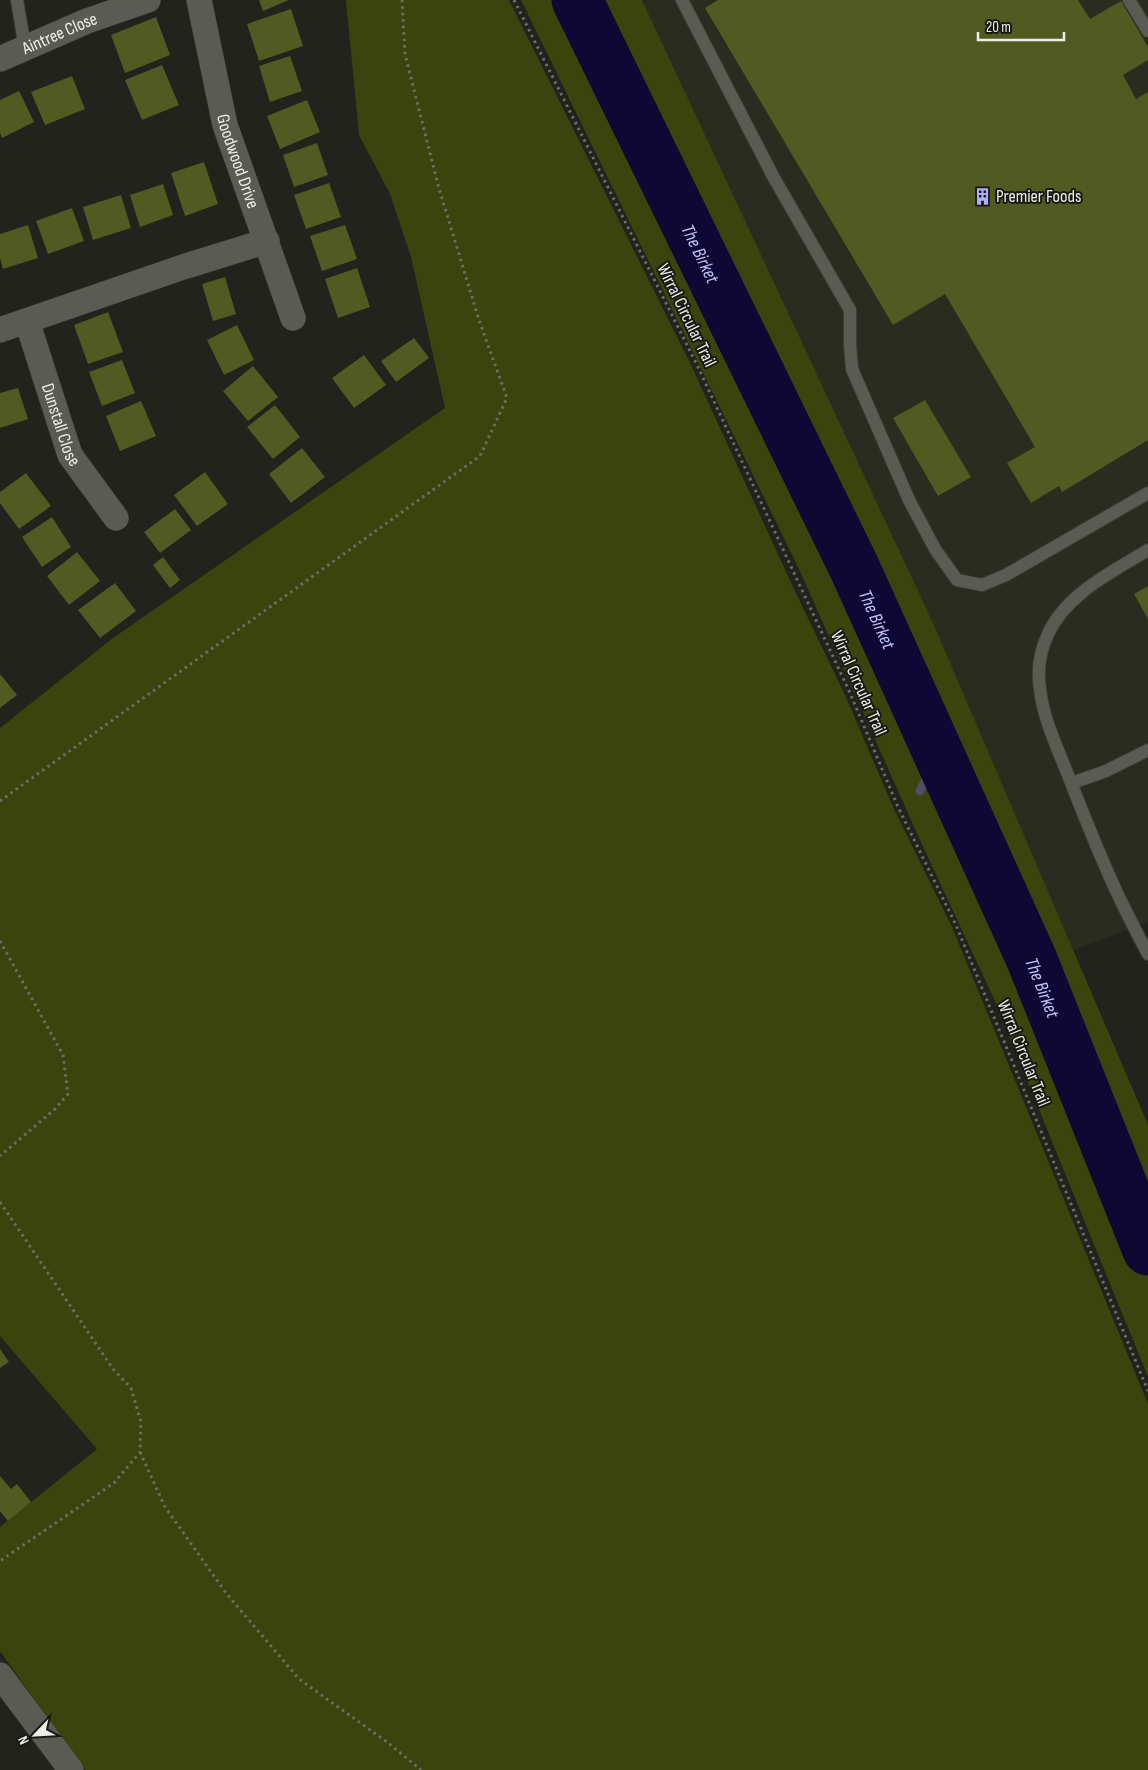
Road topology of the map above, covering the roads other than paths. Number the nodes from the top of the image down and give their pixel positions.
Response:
1 (17, 0) edge
2 (148, 0) edge
3 (199, 0) edge
4 (682, 0) edge
5 (1129, 0) edge
6 (1148, 31) edge
7 (25, 48) junction
8 (0, 59) edge
9 (267, 241) junction
10 (293, 318) dead end
11 (27, 320) junction
12 (0, 330) edge
13 (1148, 493) edge
14 (116, 518) dead end
15 (1148, 550) edge
16 (1148, 750) edge
17 (1072, 784) junction
18 (1148, 954) edge
19 (0, 1675) edge
20 (71, 1770) edge

1 - 7 lane
2 - 7 street, Aintree Close
3 - 9 street, Goodwood Drive
4 - 13 lane
5 - 6 lane
7 - 8 street, Aintree Close
9 - 10 street, Goodwood Drive
9 - 11 street
11 - 12 street
11 - 14 street, Dunstall Close
15 - 17 lane
16 - 17 lane
17 - 18 lane
19 - 20 street

